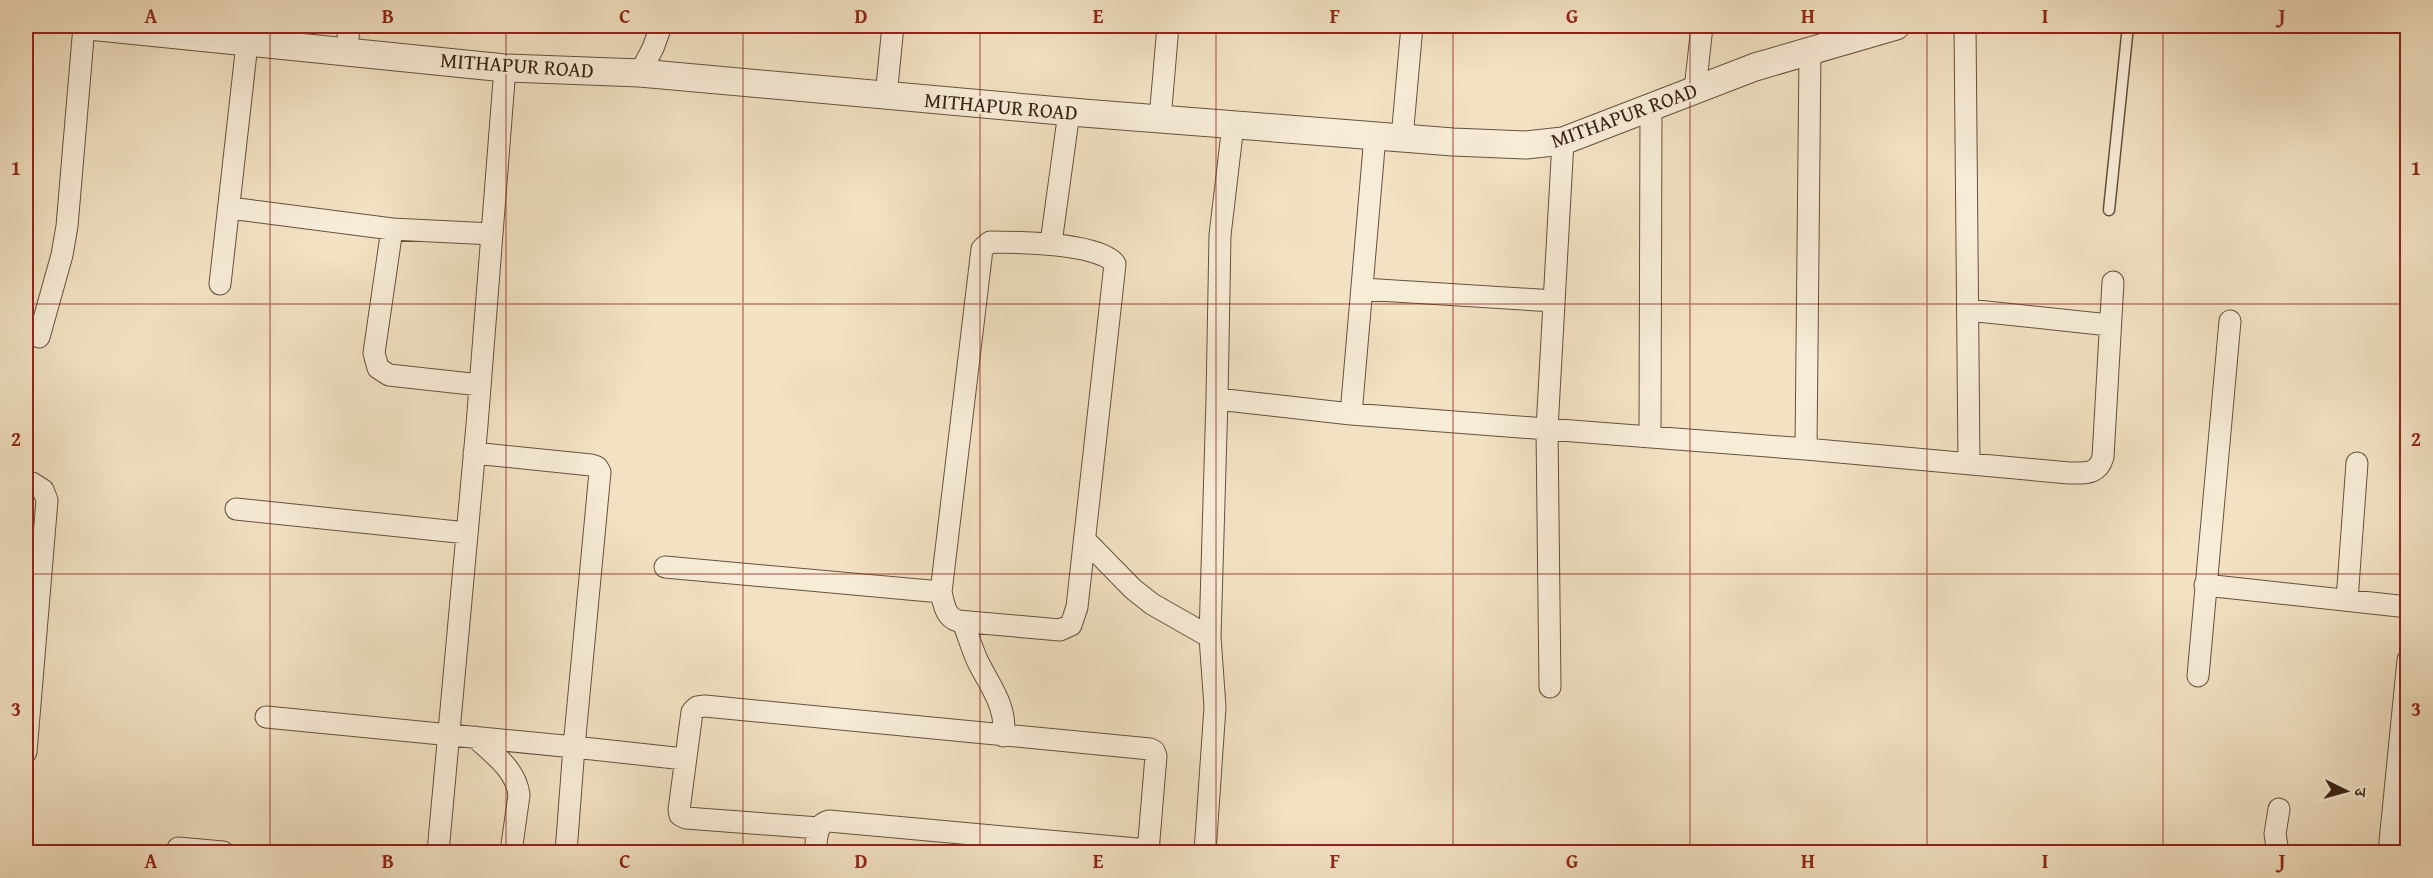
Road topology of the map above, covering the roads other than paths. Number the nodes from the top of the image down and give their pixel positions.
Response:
1 (84, 26) edge
2 (89, 26) edge
3 (661, 26) edge
4 (893, 26) edge
5 (1168, 26) edge
6 (1412, 26) edge
7 (1702, 26) edge
8 (1896, 26) edge
9 (1965, 26) edge
10 (2128, 26) edge
11 (120, 27) edge
12 (248, 33) edge
13 (1845, 33) edge
14 (348, 38) edge
15 (1810, 51) junction
16 (505, 68) junction
17 (640, 73) junction
18 (1695, 90) junction
19 (886, 96) junction
20 (1651, 107) junction
21 (1070, 112) junction
22 (1160, 119) junction
23 (1233, 125) junction
24 (1389, 137) junction
25 (1563, 141) junction
26 (230, 208) junction
27 (2109, 210) dead end
28 (392, 229) junction
29 (492, 234) junction
30 (1051, 243) junction
31 (2113, 282) dead end
32 (220, 284) dead end
33 (1363, 289) junction
34 (1554, 301) junction
35 (1968, 310) junction
36 (2230, 321) dead end
37 (2109, 325) junction
38 (39, 337) dead end
39 (480, 385) junction
40 (1217, 399) junction
41 (1351, 414) junction
42 (1547, 429) junction
43 (1650, 437) junction
44 (1806, 449) junction
45 (474, 453) junction
46 (2357, 463) dead end
47 (1969, 464) junction
48 (26, 482) edge
49 (236, 509) dead end
50 (467, 533) junction
51 (1085, 540) junction
52 (665, 567) dead end
53 (2205, 585) junction
54 (941, 592) junction
55 (2347, 600) junction
56 (2408, 607) edge
57 (963, 622) junction
58 (1210, 637) junction
59 (2408, 660) edge
60 (2198, 676) dead end
61 (1550, 687) dead end
62 (266, 717) dead end
63 (2405, 722) edge
64 (448, 733) junction
65 (1004, 736) junction
66 (475, 737) junction
67 (574, 747) junction
68 (26, 752) edge
69 (684, 759) junction
70 (2279, 809) dead end
71 (819, 828) junction
72 (178, 848) dead end
73 (1148, 851) edge
74 (223, 852) edge
75 (438, 852) edge
76 (511, 852) edge
77 (566, 852) edge
78 (815, 852) edge
79 (1206, 852) edge
80 (2278, 852) edge
81 (2389, 852) edge

1 - 38 street
2 - 11 street, MITHAPUR ROAD
3 - 17 street
4 - 19 street
5 - 22 street
6 - 24 street
7 - 18 street
8 - 13 street, MITHAPUR ROAD
9 - 35 street
10 - 27 lane
11 - 12 street, MITHAPUR ROAD
12 - 14 street, MITHAPUR ROAD
12 - 26 street
13 - 15 street, MITHAPUR ROAD
14 - 16 street, MITHAPUR ROAD
15 - 18 street, MITHAPUR ROAD
15 - 44 street
16 - 17 street, MITHAPUR ROAD
16 - 29 street
17 - 19 street, MITHAPUR ROAD
18 - 20 street, MITHAPUR ROAD
19 - 21 street, MITHAPUR ROAD
20 - 25 street, MITHAPUR ROAD
20 - 43 street
21 - 22 street, MITHAPUR ROAD
21 - 30 street
22 - 23 street, MITHAPUR ROAD
23 - 24 street, MITHAPUR ROAD
23 - 40 street
24 - 25 street, MITHAPUR ROAD
24 - 33 street
25 - 34 street
26 - 28 street
26 - 32 street
28 - 29 street
28 - 39 street
29 - 39 street
30 - 51 street
30 - 54 street
31 - 37 street
33 - 34 street
33 - 41 street
34 - 42 street
35 - 37 street
35 - 47 street
36 - 53 street
37 - 47 street
39 - 45 street
40 - 41 street
40 - 58 street
41 - 42 street
42 - 43 street
42 - 61 street
43 - 44 street
44 - 47 street
45 - 50 street
45 - 67 street
46 - 55 street
48 - 68 street
49 - 50 street
50 - 64 street
51 - 57 street
51 - 58 street
52 - 54 street
53 - 55 street
53 - 60 street
54 - 57 street
55 - 56 street
57 - 65 street
58 - 79 street
59 - 63 street
62 - 64 street
63 - 81 street
64 - 66 street
64 - 75 street
65 - 69 street
65 - 73 street
66 - 67 street
66 - 76 street
67 - 69 street
67 - 77 street
69 - 71 street
70 - 80 street
71 - 73 street
71 - 78 street
72 - 74 street

